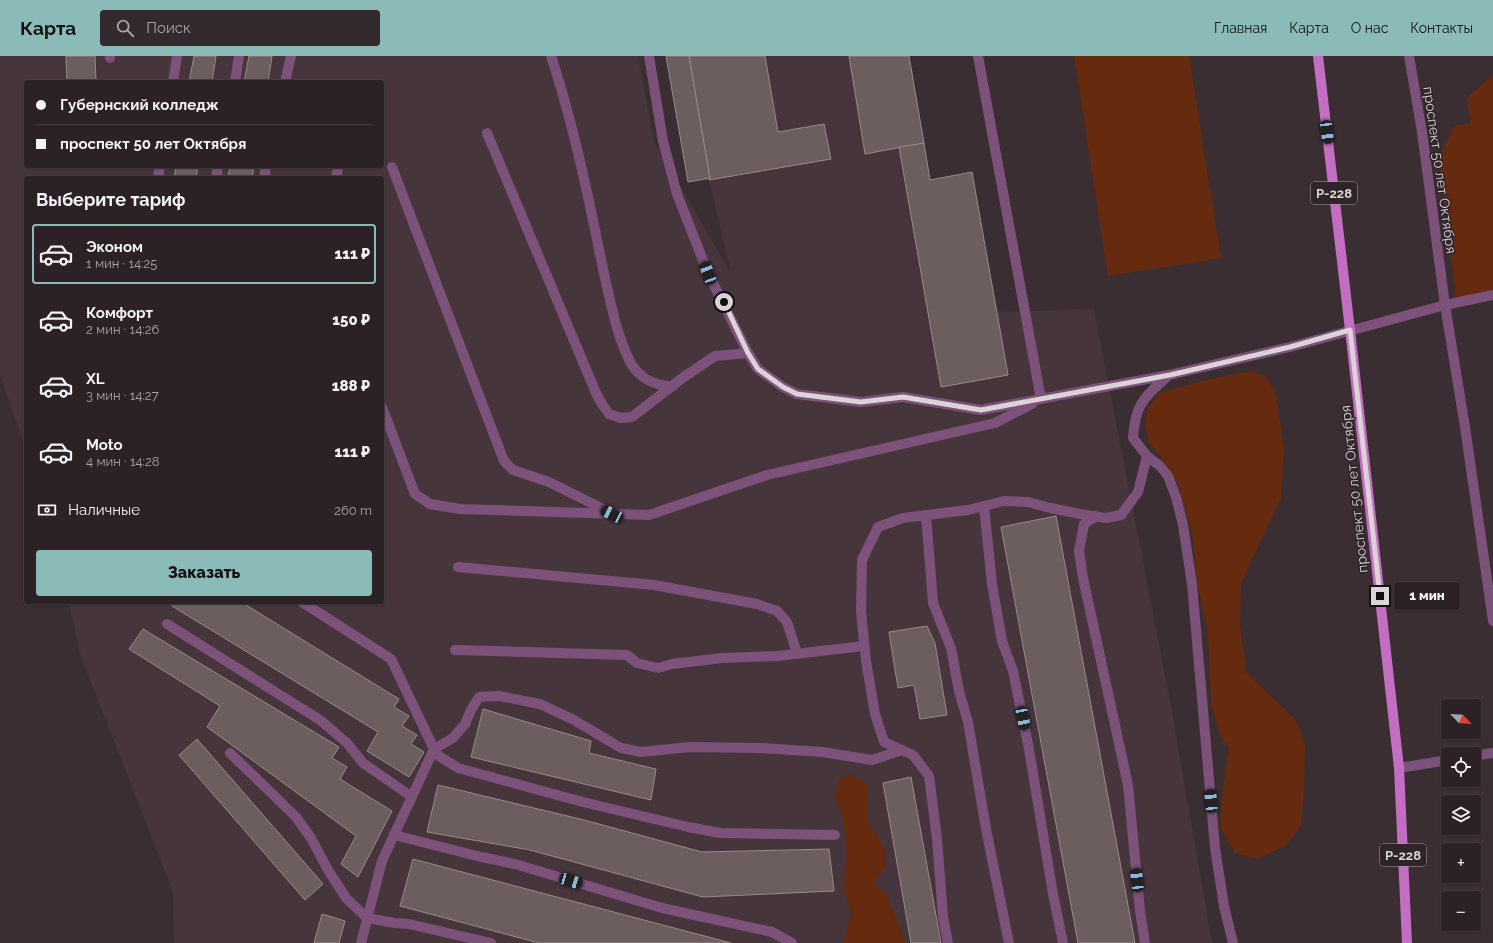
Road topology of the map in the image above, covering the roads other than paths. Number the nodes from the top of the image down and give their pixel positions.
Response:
1 (177, 56) edge
2 (239, 56) edge
3 (291, 56) edge
4 (551, 56) edge
5 (649, 56) edge
6 (978, 56) edge
7 (1318, 56) edge
8 (1409, 56) edge
9 (173, 80) edge
10 (235, 80) edge
11 (285, 80) edge
12 (487, 133) dead end
13 (392, 167) dead end
14 (338, 168) dead end
15 (336, 176) edge
16 (1493, 296) edge
17 (1445, 305) junction
18 (1350, 330) junction
19 (748, 353) junction
20 (1170, 375) junction
21 (673, 386) junction
22 (1041, 399) junction
23 (384, 412) edge
24 (1147, 456) junction
25 (984, 506) junction
26 (612, 514) junction
27 (926, 515) junction
28 (1096, 516) junction
29 (458, 566) dead end
30 (305, 604) edge
31 (1493, 621) edge
32 (167, 624) dead end
33 (864, 646) junction
34 (455, 650) dead end
35 (797, 653) junction
36 (434, 749) junction
37 (902, 750) junction
38 (230, 752) dead end
39 (1493, 753) edge
40 (1481, 755) edge
41 (1441, 761) edge
42 (1399, 768) junction
43 (412, 797) junction
44 (394, 835) junction
45 (835, 835) dead end
46 (367, 918) junction
47 (361, 943) edge
48 (491, 943) edge
49 (792, 943) edge
50 (948, 943) edge
51 (1009, 943) edge
52 (1063, 943) edge
53 (1145, 943) edge
54 (1233, 943) edge
55 (1407, 943) edge

1 - 9 street
2 - 10 street
3 - 11 street
4 - 21 street
5 - 19 street
6 - 22 street
7 - 18 main road, проспект 50 лет Октября / Р-228
8 - 17 street, проспект 50 лет Октября
12 - 21 street
13 - 26 street
14 - 15 street
16 - 17 street
17 - 18 street
17 - 31 street, проспект 50 лет Октября
18 - 20 street
18 - 42 main road, проспект 50 лет Октября / Р-228
19 - 21 street
19 - 22 street
20 - 22 street
20 - 24 street
22 - 26 street
23 - 26 street
24 - 28 street
24 - 54 street
25 - 27 street
25 - 28 street
25 - 52 street
27 - 33 street
27 - 51 street
28 - 53 street
29 - 35 street
30 - 36 street
32 - 43 street
33 - 35 street
33 - 37 street
34 - 35 street
36 - 37 street
36 - 43 street
36 - 45 street
37 - 50 street
38 - 46 street
39 - 40 street
41 - 42 street
42 - 55 main road, проспект 50 лет Октября / Р-228
43 - 44 street
44 - 46 street
44 - 49 street
46 - 47 street
46 - 48 street

